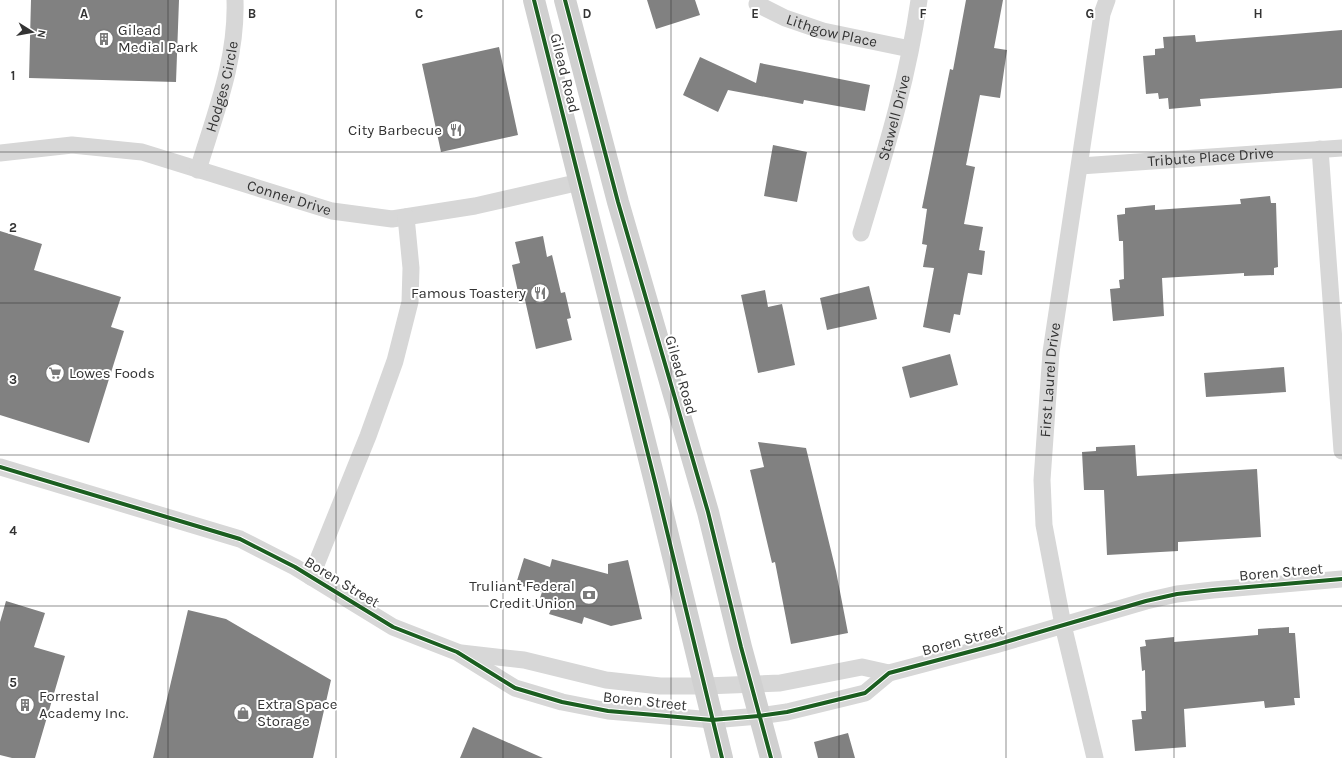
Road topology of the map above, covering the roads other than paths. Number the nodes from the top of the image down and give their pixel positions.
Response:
1 (235, 0) edge
2 (534, 0) edge
3 (565, 0) edge
4 (919, 0) edge
5 (1107, 0) edge
6 (757, 4) dead end
7 (910, 50) junction
8 (1342, 148) edge
9 (1320, 149) junction
10 (0, 153) edge
11 (1080, 166) junction
12 (198, 170) junction
13 (580, 182) junction
14 (406, 217) junction
15 (861, 233) dead end
16 (1342, 451) edge
17 (0, 466) edge
18 (311, 577) junction
19 (1342, 579) edge
20 (1063, 625) junction
21 (457, 652) junction
22 (889, 673) junction
23 (751, 684) junction
24 (705, 686) junction
25 (759, 716) junction
26 (712, 720) junction
27 (722, 758) edge
28 (771, 758) edge
29 (1095, 758) edge

1 - 12 street, Hodges Circle
2 - 13 main road, Gilead Road
3 - 23 main road, Gilead Road
4 - 7 street, Stawell Drive
5 - 11 street, First Laurel Drive
6 - 7 street, Lithgow Place
7 - 15 street, Stawell Drive
8 - 9 street, Tribute Place Drive
9 - 11 street, Tribute Place Drive
9 - 16 street
10 - 12 street, Conner Drive
11 - 20 street, First Laurel Drive
12 - 14 street, Conner Drive
13 - 14 street, Conner Drive
13 - 24 main road, Gilead Road
14 - 18 street
17 - 18 street, Boren Street
18 - 21 street, Boren Street
19 - 20 street, Boren Street
20 - 22 street, Boren Street
20 - 29 street, First Laurel Drive
21 - 24 street, Boren Street
21 - 26 street, Boren Street
22 - 23 street, Boren Street
22 - 25 street, Boren Street
23 - 24 street, Boren Street
23 - 25 main road, Gilead Road
24 - 26 main road, Gilead Road
25 - 26 street, Boren Street
25 - 28 main road, Gilead Road
26 - 27 main road, Gilead Road

